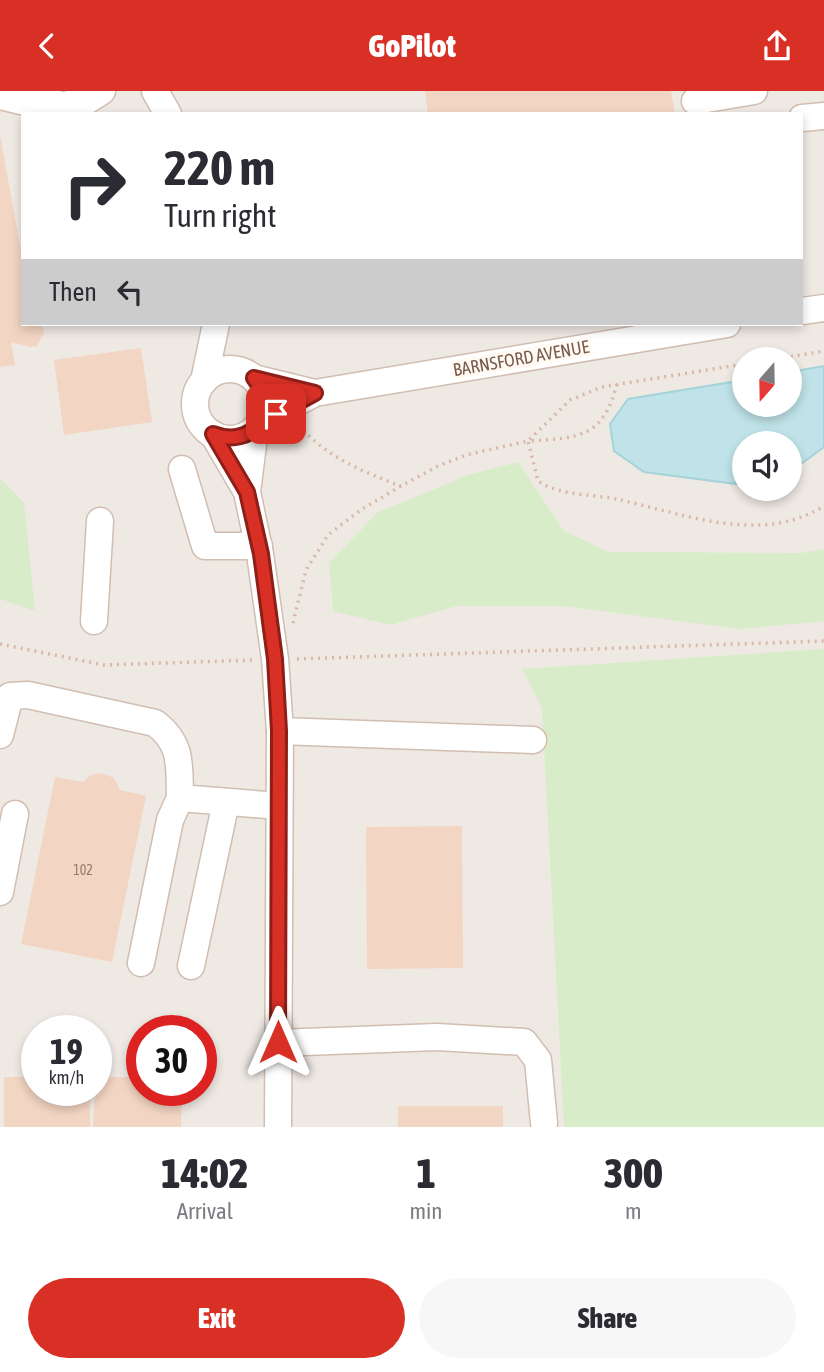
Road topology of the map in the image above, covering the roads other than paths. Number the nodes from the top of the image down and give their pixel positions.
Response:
1 (102, 91) edge
2 (155, 91) edge
3 (755, 91) edge
4 (0, 96) edge
5 (695, 101) dead end
6 (49, 104) edge
7 (167, 112) edge
8 (760, 112) edge
9 (824, 116) edge
10 (803, 118) edge
11 (824, 307) edge
12 (803, 311) edge
13 (217, 326) edge
14 (218, 326) edge
15 (715, 326) edge
16 (250, 375) junction
17 (204, 381) junction
18 (315, 393) junction
19 (258, 426) junction
20 (213, 434) junction
21 (182, 469) dead end
22 (247, 492) junction
23 (100, 521) dead end
24 (259, 546) junction
25 (94, 621) dead end
26 (279, 731) junction
27 (0, 735) edge
28 (533, 740) dead end
29 (180, 798) junction
30 (226, 802) junction
31 (279, 806) junction
32 (15, 814) dead end
33 (4, 854) edge
34 (0, 892) edge
35 (141, 963) dead end
36 (191, 966) dead end
37 (278, 1042) junction
38 (544, 1123) dead end
39 (278, 1127) edge

1 - 6 street
2 - 7 street
3 - 5 street
3 - 8 street
4 - 6 street
9 - 10 street
11 - 12 street
13 - 17 street
14 - 16 street
15 - 18 street, BARNSFORD AVENUE
16 - 17 street
16 - 18 street, BARNSFORD AVENUE
16 - 19 street
17 - 20 street
18 - 19 street, BARNSFORD AVENUE
19 - 20 street
19 - 22 street
20 - 22 street
21 - 24 street
22 - 24 street
23 - 25 street
24 - 26 street
26 - 28 street
26 - 31 street
27 - 29 street
29 - 30 street
29 - 35 street
30 - 31 street
30 - 36 street
31 - 37 street
32 - 33 street
33 - 34 street
37 - 38 street
37 - 39 street

